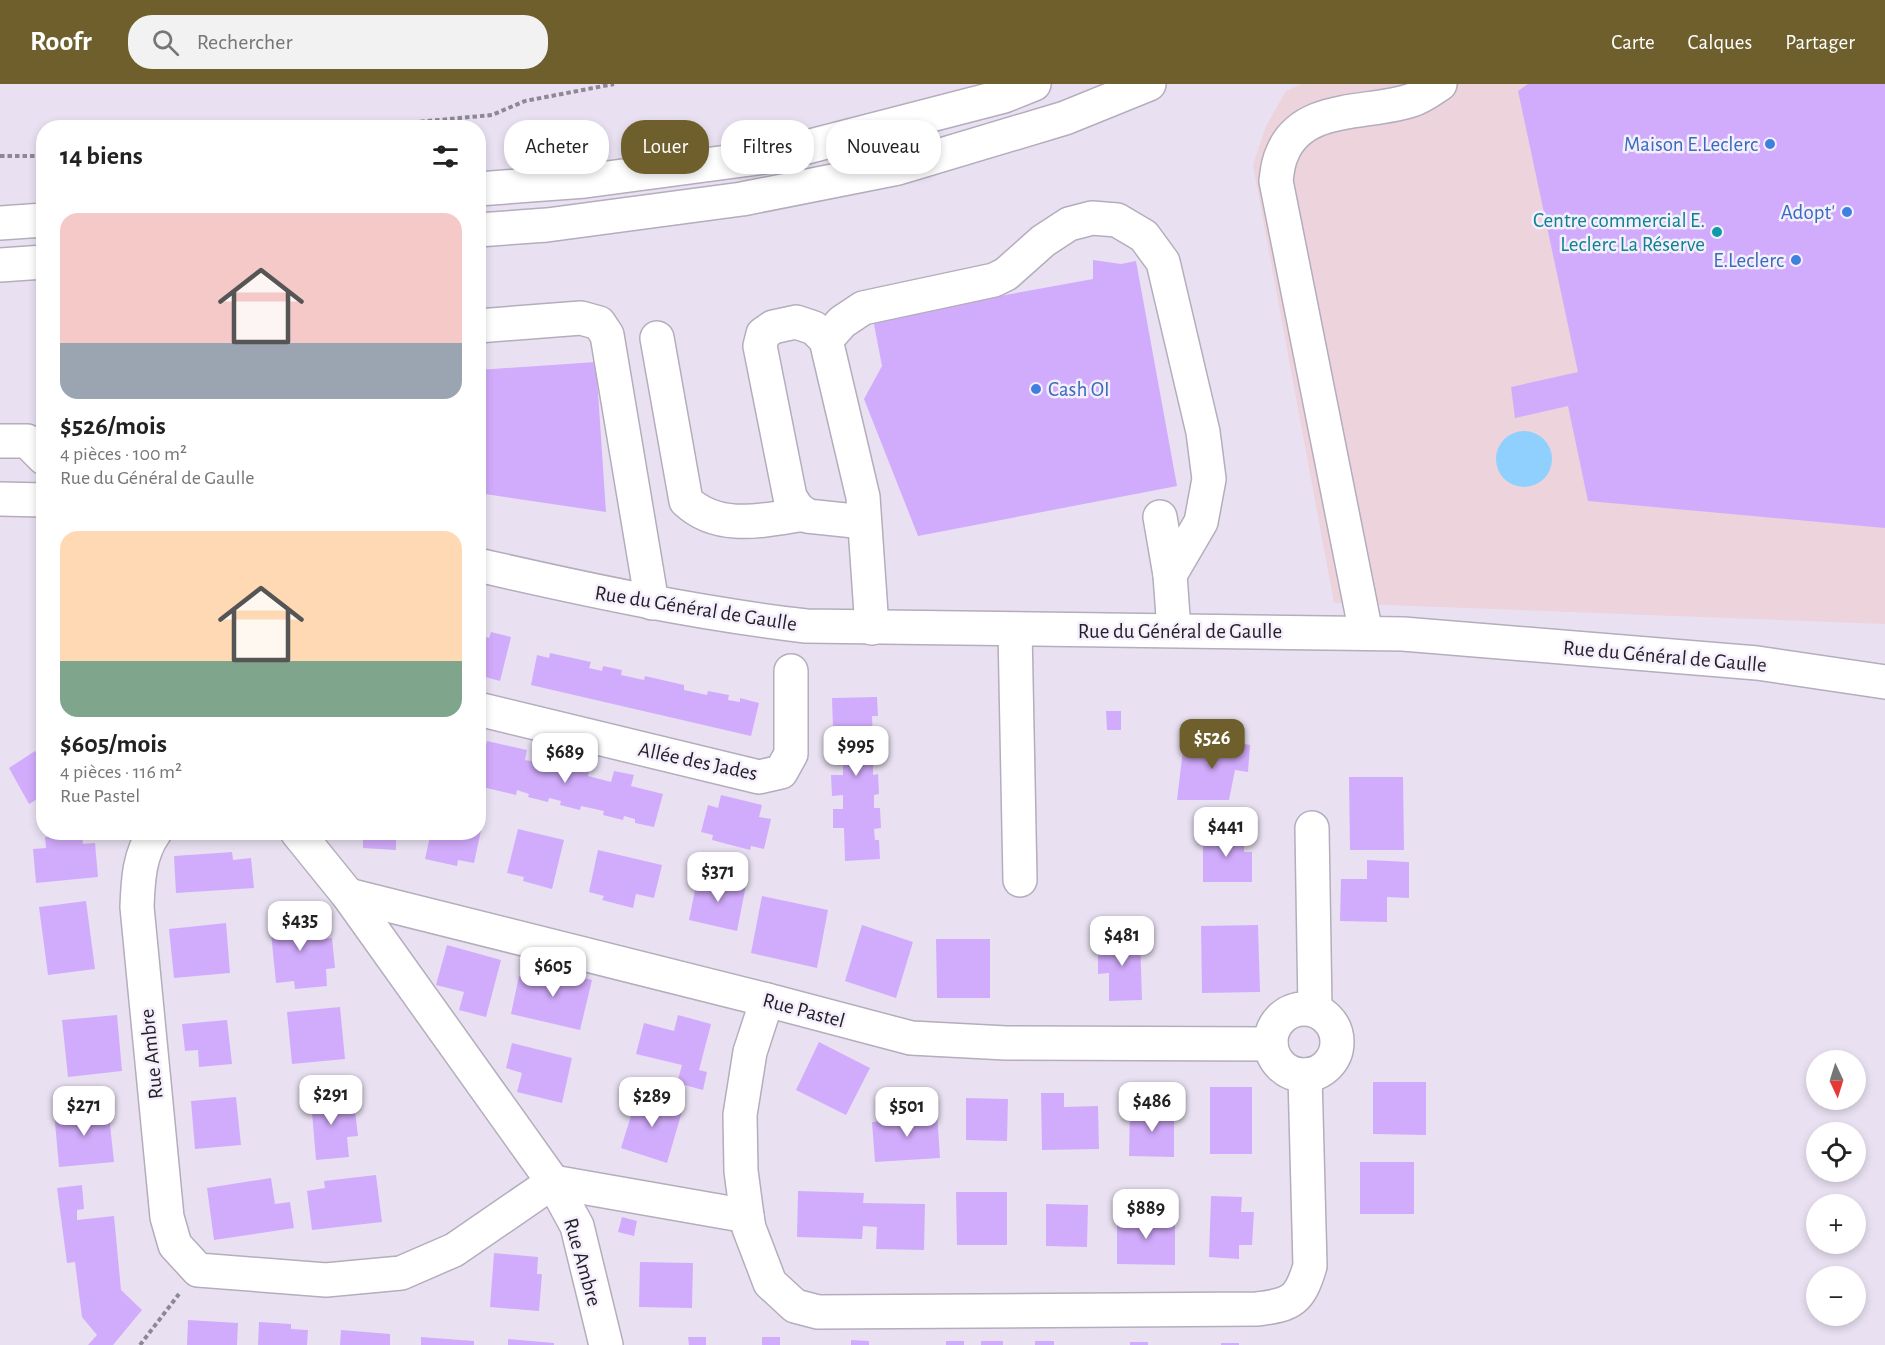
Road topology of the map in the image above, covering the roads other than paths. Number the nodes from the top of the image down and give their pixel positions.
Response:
1 (1034, 84) edge
2 (1149, 84) edge
3 (1440, 84) edge
4 (486, 188) edge
5 (36, 221) edge
6 (0, 223) edge
7 (486, 229) edge
8 (36, 263) edge
9 (0, 265) edge
10 (486, 326) edge
11 (657, 338) dead end
12 (826, 340) junction
13 (0, 441) edge
14 (36, 450) edge
15 (0, 499) edge
16 (36, 500) edge
17 (805, 514) junction
18 (1160, 517) dead end
19 (864, 522) junction
20 (486, 567) edge
21 (1170, 575) junction
22 (652, 603) junction
23 (873, 628) junction
24 (1015, 630) junction
25 (1174, 630) junction
26 (1366, 633) junction
27 (790, 670) dead end
28 (1885, 682) edge
29 (486, 711) edge
30 (1312, 828) dead end
31 (149, 840) edge
32 (303, 840) edge
33 (1020, 880) dead end
34 (348, 895) junction
35 (767, 1000) junction
36 (1315, 1010) junction
37 (1271, 1044) junction
38 (1305, 1075) junction
39 (553, 1182) junction
40 (747, 1216) junction
41 (606, 1345) edge

1 - 4 main road
2 - 7 main road
3 - 26 main road
5 - 6 main road
8 - 9 main road
10 - 22 main road
11 - 17 main road
12 - 17 main road
12 - 19 main road
12 - 21 main road
13 - 14 main road
15 - 16 main road
17 - 19 main road
18 - 21 main road
19 - 23 main road
20 - 22 main road, Rue du Général de Gaulle
21 - 25 main road
22 - 23 main road, Rue du Général de Gaulle
23 - 24 main road, Rue du Général de Gaulle
24 - 25 main road, Rue du Général de Gaulle
24 - 33 main road
25 - 26 main road, Rue du Général de Gaulle
26 - 28 main road, Rue du Général de Gaulle
27 - 29 main road, Allée des Jades
30 - 36 main road
31 - 39 main road, Rue Ambre
32 - 34 main road, Rue Ambre
34 - 35 main road, Rue Pastel
34 - 39 main road, Rue Ambre
35 - 37 main road, Rue Pastel
35 - 40 main road
36 - 37 main road
36 - 38 main road
37 - 38 main road
38 - 40 main road
39 - 40 main road
39 - 41 main road, Rue Ambre

